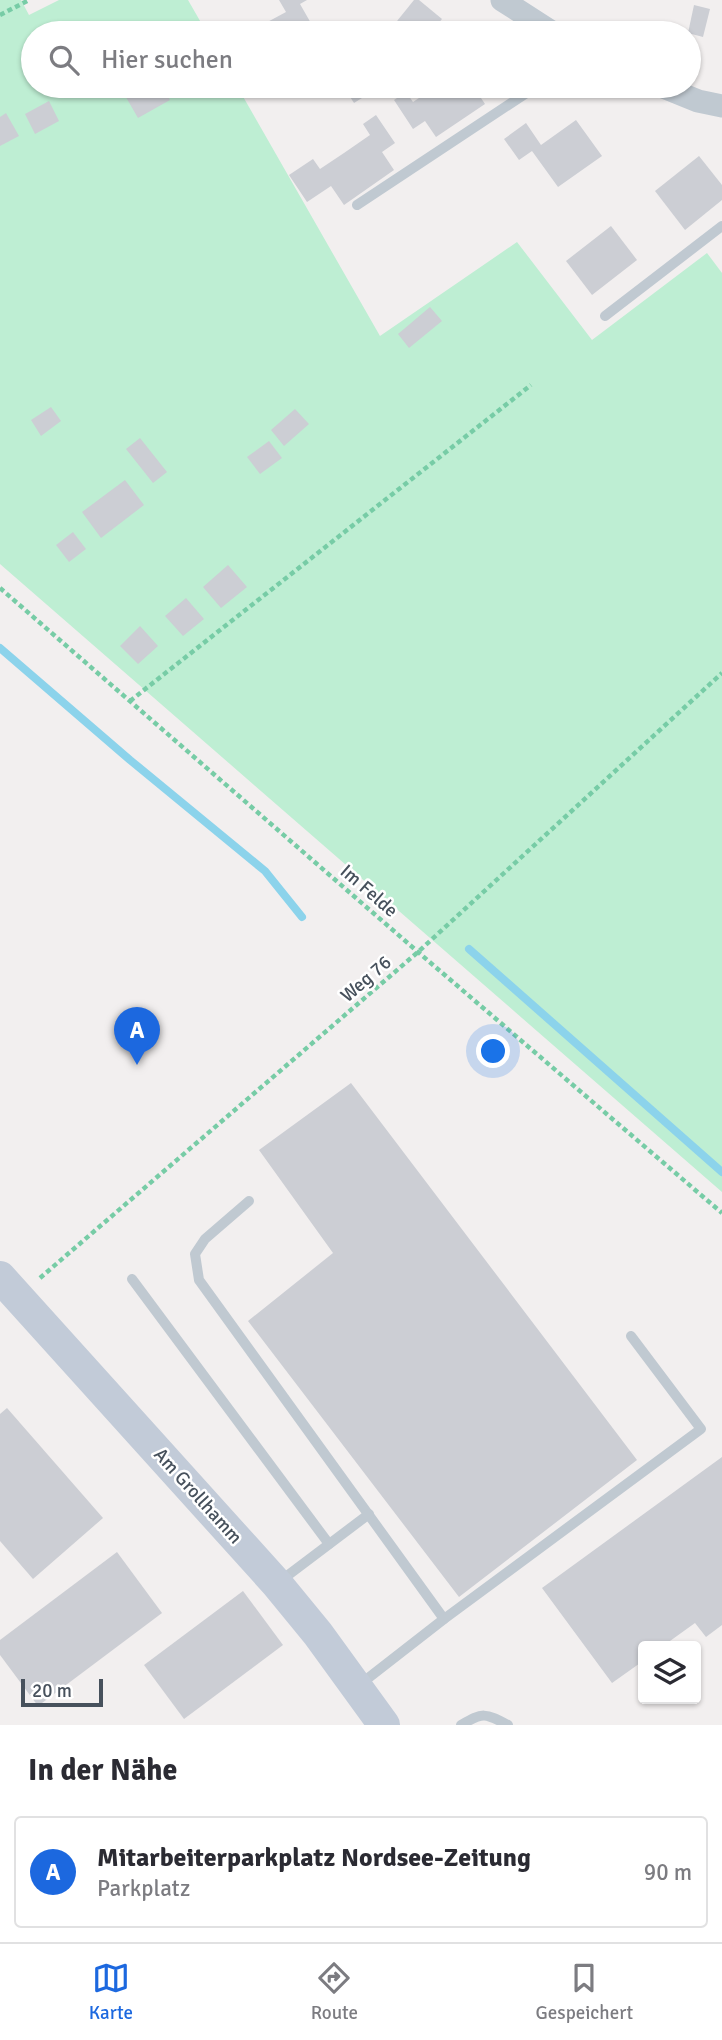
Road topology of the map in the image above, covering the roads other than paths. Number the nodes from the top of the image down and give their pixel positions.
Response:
1 (502, 0) edge
2 (534, 21) edge
3 (519, 98) edge
4 (691, 98) edge
5 (722, 106) edge
6 (357, 205) dead end
7 (722, 226) edge
8 (605, 316) dead end
9 (249, 1201) dead end
10 (132, 1279) dead end
11 (9, 1287) edge
12 (631, 1336) dead end
13 (369, 1514) junction
14 (330, 1544) junction
15 (277, 1584) junction
16 (444, 1619) junction
17 (357, 1688) junction
18 (384, 1725) edge
19 (461, 1725) edge
20 (508, 1725) edge

1 - 2 street
3 - 6 lane
4 - 5 street
7 - 8 lane
9 - 13 lane
10 - 14 lane
11 - 15 street, Am Grollhamm
12 - 16 lane
13 - 14 lane
13 - 16 lane
14 - 15 lane
15 - 17 street, Am Grollhamm
16 - 17 lane
17 - 18 street, Am Grollhamm
19 - 20 lane

